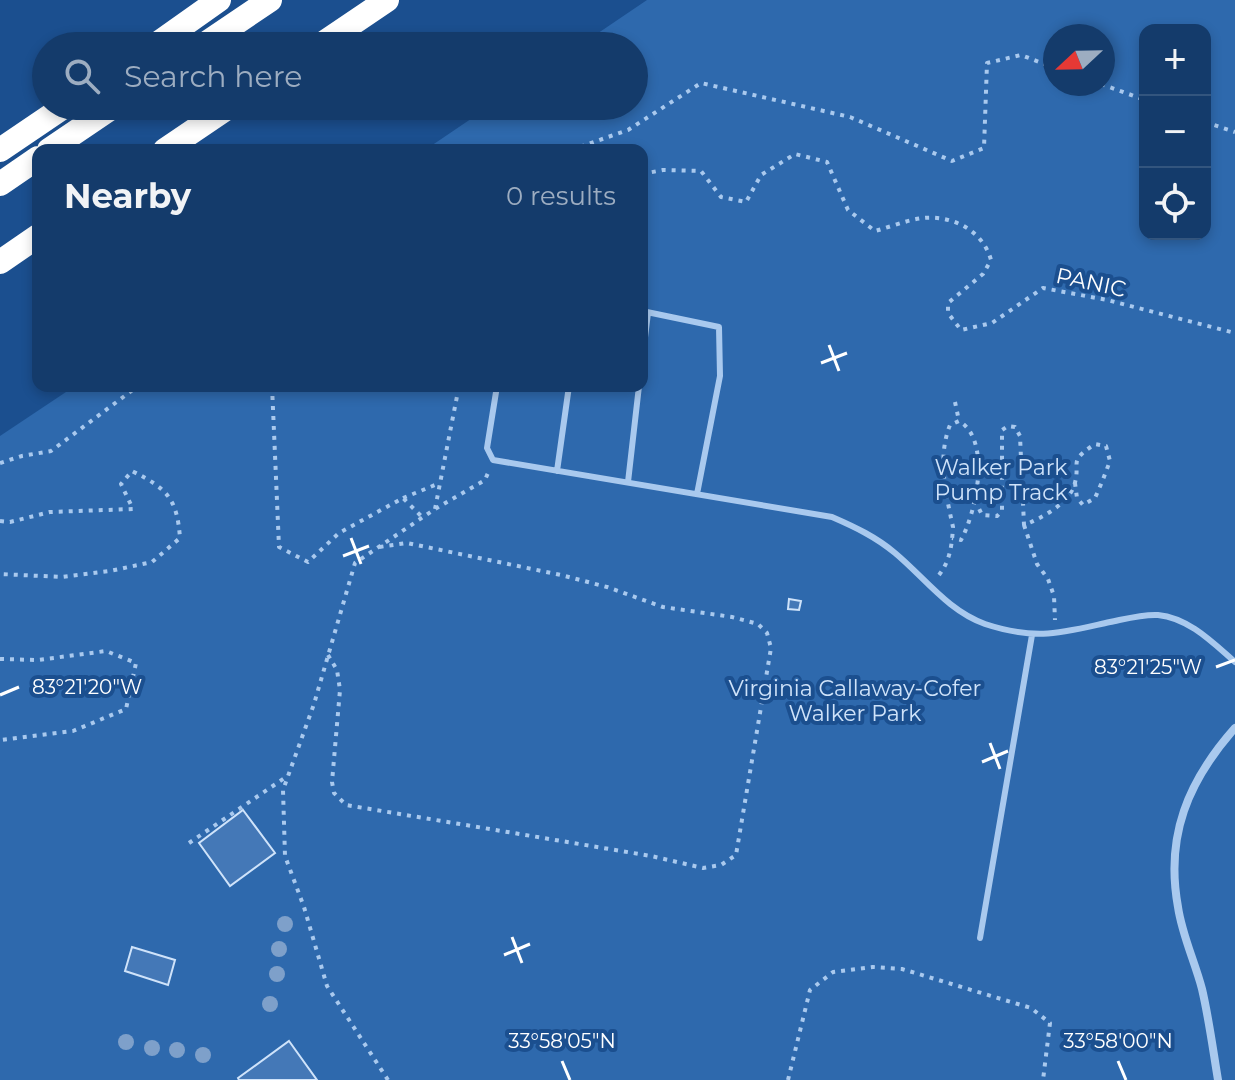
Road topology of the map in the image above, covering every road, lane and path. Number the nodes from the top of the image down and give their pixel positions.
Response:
1 (219, 0) edge
2 (270, 0) edge
3 (387, 0) edge
4 (174, 32) edge
5 (223, 32) edge
6 (340, 32) edge
7 (1043, 63) edge
8 (1115, 89) edge
9 (1139, 98) edge
10 (648, 117) edge
11 (44, 120) edge
12 (93, 120) edge
13 (209, 120) edge
14 (644, 120) edge
15 (1211, 124) edge
16 (1235, 132) edge
17 (58, 144) edge
18 (174, 144) edge
19 (588, 144) edge
20 (0, 150) edge
21 (32, 162) edge
22 (648, 173) edge
23 (0, 184) edge
24 (32, 240) edge
25 (0, 262) edge
26 (648, 313) edge
27 (1235, 333) edge
28 (130, 392) edge
29 (272, 392) edge
30 (458, 392) edge
31 (496, 392) edge
32 (568, 392) edge
33 (638, 392) edge
34 (955, 402) dead end
35 (959, 421) junction
36 (493, 460) junction
37 (0, 463) edge
38 (557, 471) junction
39 (628, 482) junction
40 (440, 483) junction
41 (1075, 483) junction
42 (697, 494) junction
43 (403, 498) junction
44 (975, 500) junction
45 (435, 509) junction
46 (422, 517) junction
47 (0, 521) edge
48 (1024, 525) junction
49 (952, 538) junction
50 (379, 547) junction
51 (0, 574) edge
52 (930, 586) junction
53 (1056, 634) junction
54 (1032, 635) junction
55 (328, 655) junction
56 (0, 659) edge
57 (1235, 662) edge
58 (1235, 728) edge
59 (0, 740) edge
60 (288, 776) junction
61 (189, 843) dead end
62 (980, 938) dead end
63 (388, 1080) edge
64 (788, 1080) edge
65 (1043, 1080) edge
66 (1218, 1080) edge

1 - 4 highway
2 - 5 highway
3 - 6 highway
7 - 10 path
8 - 9 path
11 - 20 highway
12 - 17 highway
13 - 18 highway
14 - 19 path
15 - 16 path
21 - 23 highway
22 - 27 path, PANIC
24 - 25 highway
26 - 42 lane
28 - 37 path
29 - 43 path
30 - 40 path
31 - 36 lane
32 - 38 lane
33 - 39 lane
34 - 35 path
35 - 44 path
35 - 49 path
36 - 38 lane
36 - 45 path
38 - 39 lane
39 - 42 lane
40 - 43 path
40 - 45 path
41 - 41 path
41 - 48 path
42 - 52 lane
43 - 46 path
44 - 48 path
44 - 49 path
45 - 46 path
46 - 50 path
47 - 51 path
48 - 53 path
49 - 52 path
50 - 55 path
50 - 55 path
52 - 54 lane
53 - 54 lane
53 - 57 lane
54 - 62 lane
55 - 60 path
56 - 59 path
58 - 66 street
60 - 61 path
60 - 63 path
64 - 65 path

